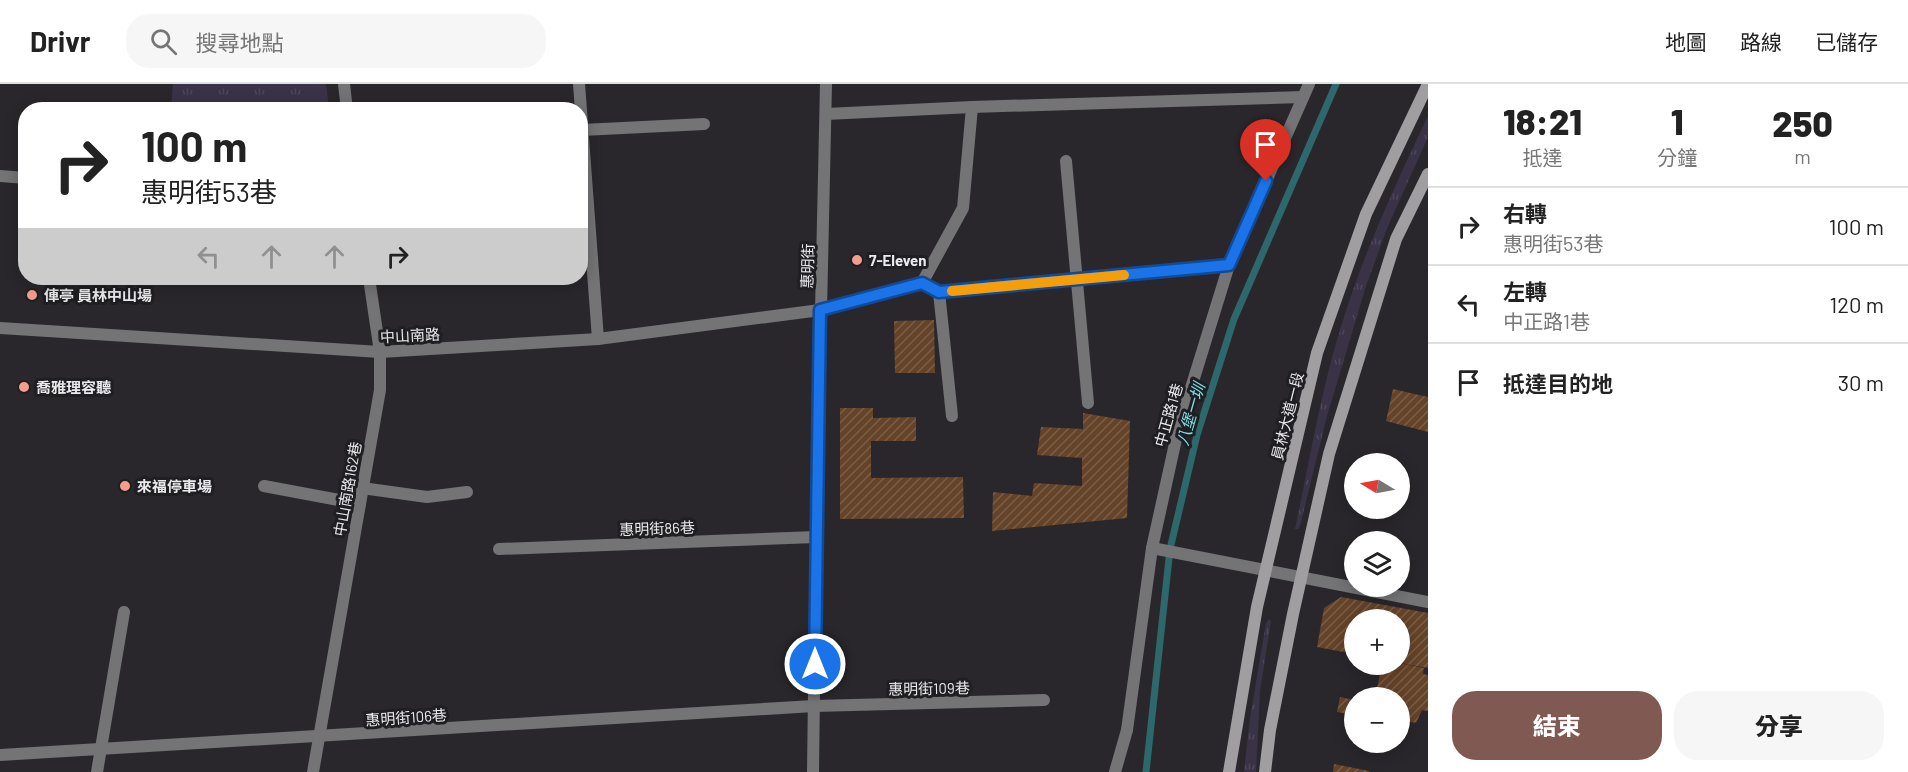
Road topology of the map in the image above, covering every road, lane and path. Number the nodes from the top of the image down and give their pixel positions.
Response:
1 (344, 84) edge
2 (579, 84) edge
3 (826, 84) edge
4 (1310, 84) edge
5 (1428, 84) edge
6 (1303, 97) junction
7 (346, 102) edge
8 (580, 102) edge
9 (972, 107) junction
10 (826, 114) junction
11 (704, 124) dead end
12 (588, 130) edge
13 (1066, 162) dead end
14 (1428, 174) edge
15 (0, 176) edge
16 (18, 177) edge
17 (588, 208) edge
18 (1229, 265) junction
19 (1077, 279) junction
20 (922, 283) junction
21 (370, 285) edge
22 (939, 292) junction
23 (820, 310) junction
24 (0, 328) edge
25 (598, 339) junction
26 (380, 352) junction
27 (1089, 403) dead end
28 (952, 416) dead end
29 (264, 486) dead end
30 (362, 488) junction
31 (467, 492) dead end
32 (360, 504) junction
33 (816, 537) junction
34 (499, 549) dead end
35 (1156, 549) junction
36 (1266, 569) junction
37 (1301, 577) junction
38 (1428, 602) edge
39 (124, 612) dead end
40 (1044, 700) dead end
41 (814, 706) junction
42 (1127, 730) junction
43 (319, 737) junction
44 (101, 750) junction
45 (0, 755) edge
46 (97, 772) edge
47 (313, 772) edge
48 (813, 772) edge
49 (1115, 772) edge
50 (1124, 772) edge
51 (1229, 772) edge
52 (1265, 772) edge

1 - 7 street
2 - 8 street
3 - 10 street, 惠明街
4 - 6 street, 中正路1巷
5 - 36 main road, 員林大道一段
6 - 9 street
6 - 18 street, 中正路1巷
9 - 10 street
9 - 20 street
10 - 23 street, 惠明街
11 - 12 street
13 - 19 street
14 - 37 main road
15 - 16 street
17 - 25 street
18 - 19 street
18 - 35 street, 中正路1巷
19 - 22 street
19 - 27 street
20 - 22 street
20 - 23 street, 中山南路
21 - 26 street, 中山南路162巷
22 - 28 street
23 - 25 street, 中山南路
23 - 33 street, 惠明街
24 - 26 street, 中山南路
25 - 26 street, 中山南路
26 - 30 street, 中山南路162巷
29 - 32 street
30 - 31 street
30 - 32 street, 中山南路162巷
32 - 43 street, 中山南路162巷
33 - 34 street, 惠明街86巷
33 - 41 street, 惠明街
35 - 36 street
35 - 42 street, 中正路1巷
36 - 37 street
36 - 51 main road, 員林大道一段
37 - 38 street
37 - 52 main road
39 - 44 street
40 - 41 street, 惠明街109巷
41 - 43 street, 惠明街106巷
41 - 48 street, 惠明街
42 - 49 street
42 - 50 street, 中正路1巷
43 - 44 street, 惠明街106巷
43 - 47 street, 中山南路162巷
44 - 45 street, 惠明街106巷
44 - 46 street

